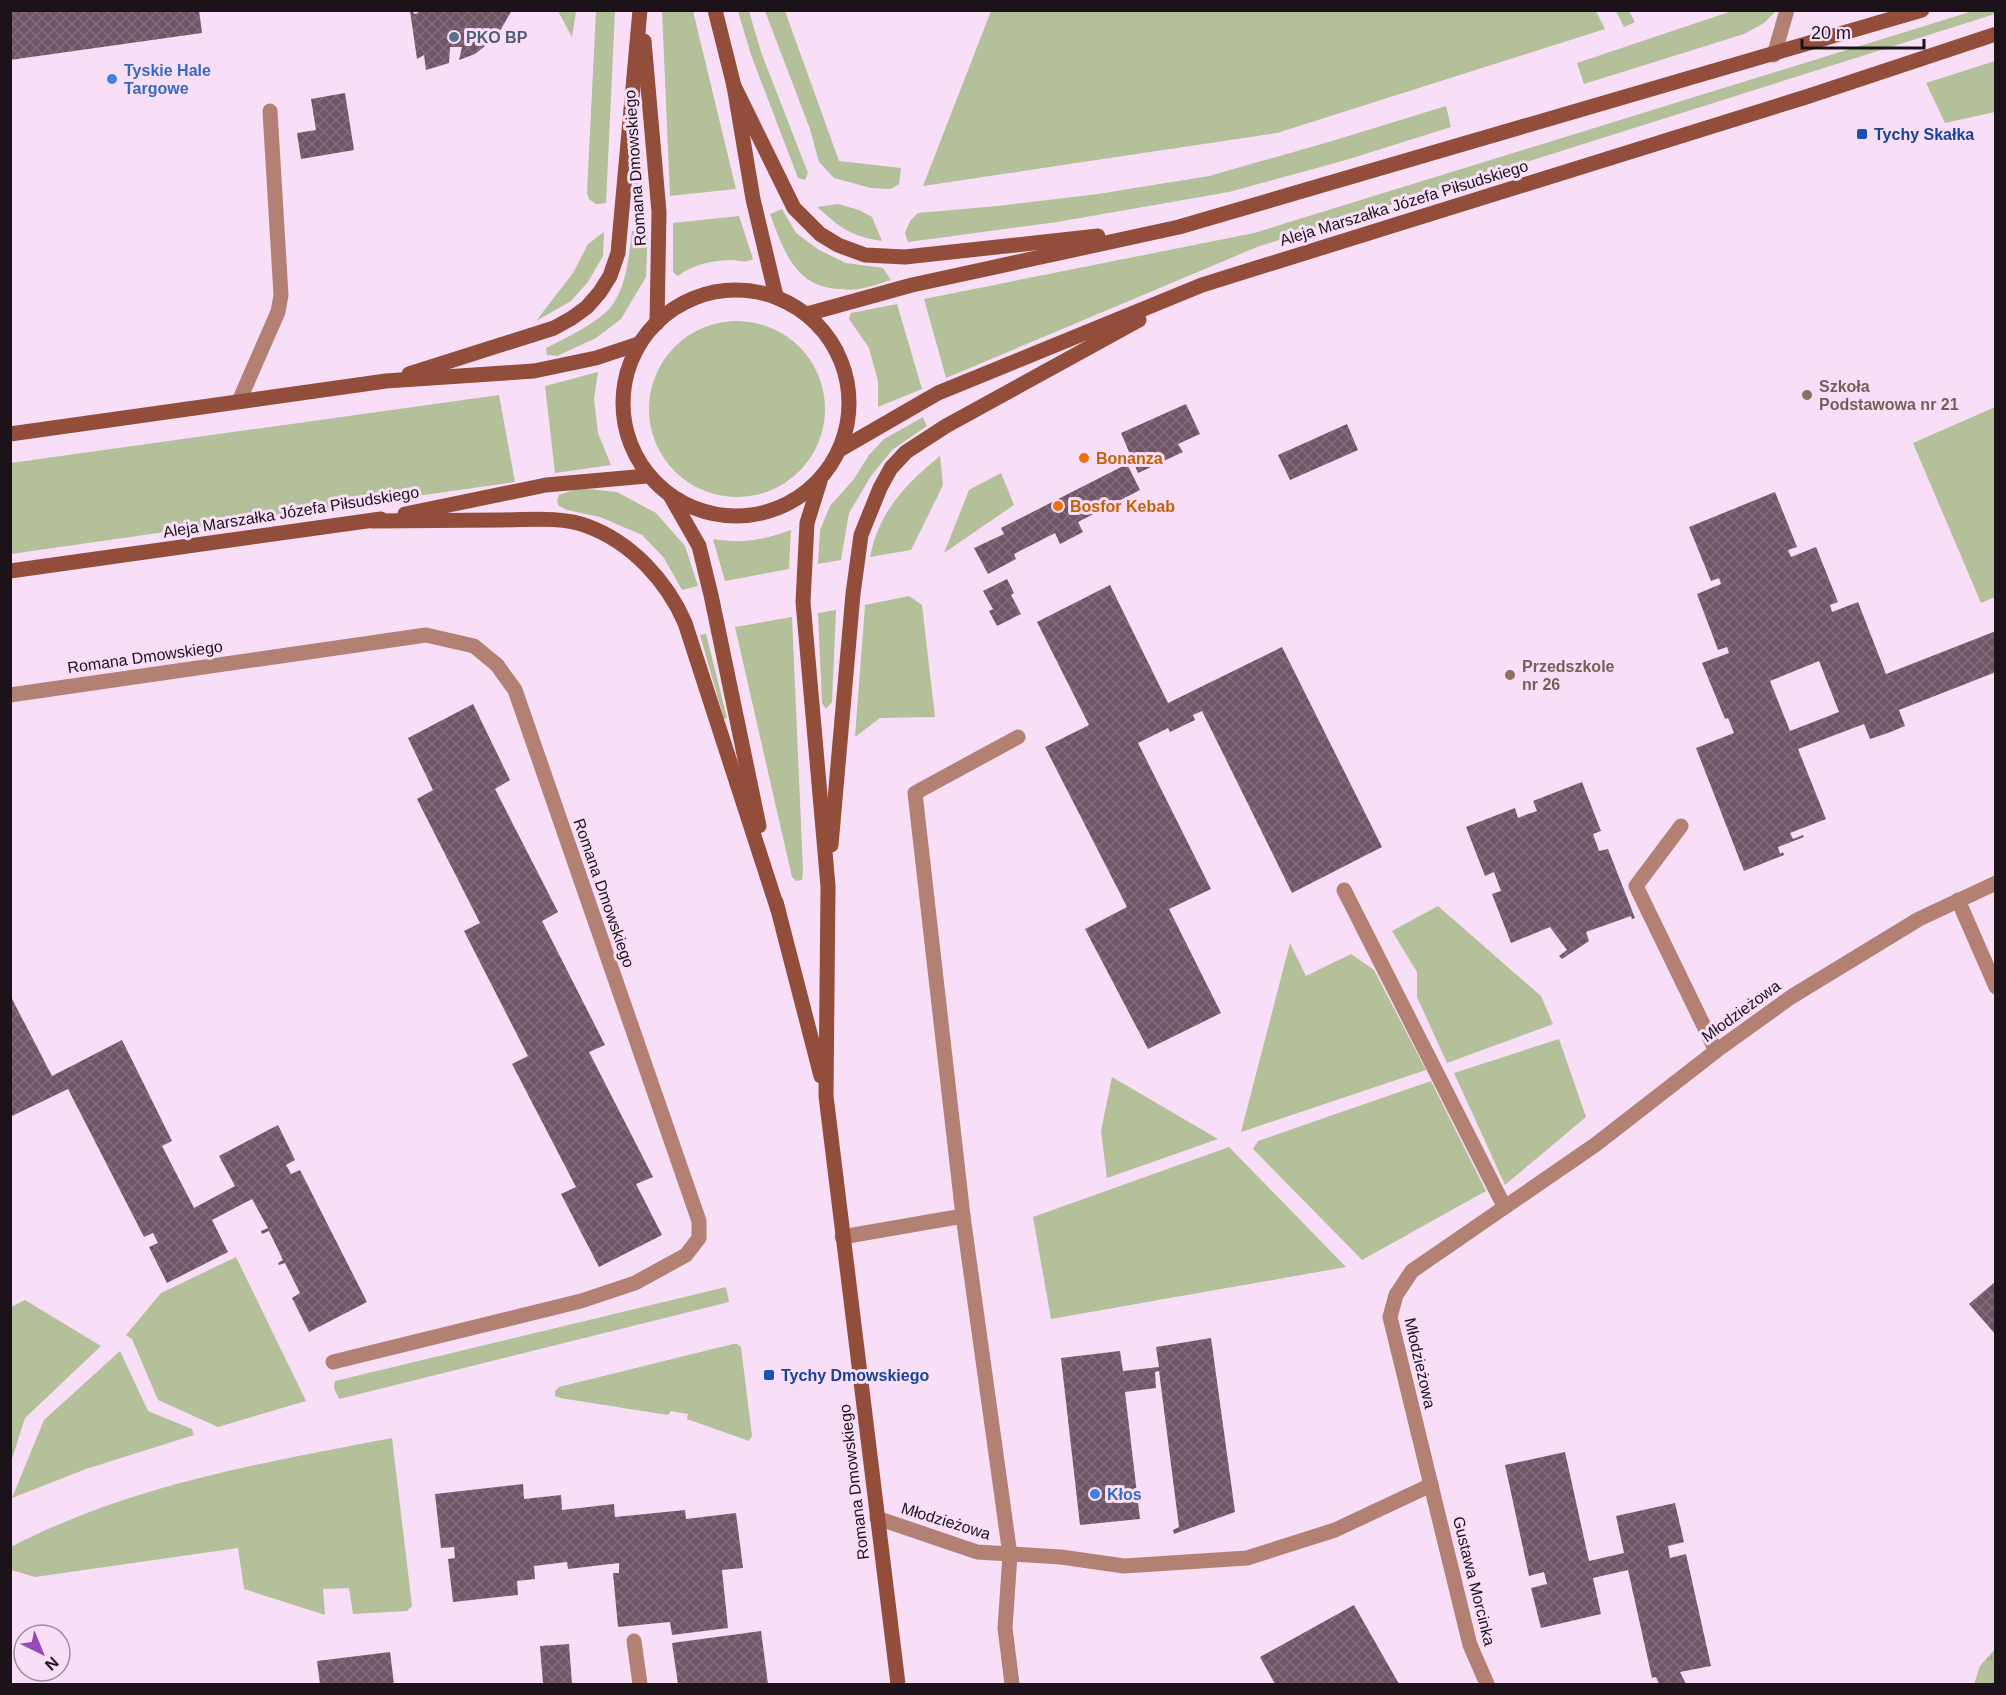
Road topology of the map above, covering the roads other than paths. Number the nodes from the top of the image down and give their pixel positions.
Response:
1 (641, 10) edge
2 (715, 10) edge
3 (1787, 10) edge
4 (1922, 10) edge
5 (1995, 34) edge
6 (1774, 55) junction
7 (734, 86) junction
8 (270, 111) dead end
9 (1179, 227) junction
10 (1202, 285) junction
11 (776, 296) junction
12 (807, 314) junction
13 (657, 323) junction
14 (638, 344) junction
15 (386, 381) junction
16 (239, 401) junction
17 (10, 434) edge
18 (841, 448) junction
19 (647, 476) junction
20 (820, 481) junction
21 (671, 498) junction
22 (372, 521) junction
23 (10, 572) edge
24 (10, 694) edge
25 (1018, 737) dead end
26 (1681, 826) dead end
27 (1995, 883) edge
28 (828, 886) junction
29 (1344, 890) dead end
30 (1958, 900) junction
31 (778, 910) junction
32 (1995, 987) edge
33 (1716, 1051) junction
34 (826, 1096) junction
35 (1504, 1206) junction
36 (963, 1216) junction
37 (842, 1237) junction
38 (333, 1362) dead end
39 (1431, 1485) junction
40 (877, 1518) junction
41 (1010, 1555) junction
42 (634, 1641) dead end
43 (640, 1684) edge
44 (898, 1684) edge
45 (1012, 1684) edge
46 (1487, 1684) edge

1 - 13 street, Romana Dmowskiego
1 - 15 street
2 - 7 street
3 - 6 street
4 - 6 street
5 - 10 street, Aleja Marszałka Józefa Piłsudskiego
6 - 9 street
7 - 9 street
7 - 11 street
8 - 16 street
9 - 12 street
10 - 18 street, Aleja Marszałka Józefa Piłsudskiego
10 - 28 street
11 - 12 street
11 - 13 street
12 - 18 street
13 - 14 street
14 - 15 street
14 - 19 street
15 - 16 street
16 - 17 street
18 - 20 street
19 - 21 street
19 - 22 street, Aleja Marszałka Józefa Piłsudskiego
20 - 21 street
20 - 28 street, Romana Dmowskiego
21 - 31 street, Romana Dmowskiego
22 - 23 street, Aleja Marszałka Józefa Piłsudskiego
22 - 31 street
24 - 38 street, Romana Dmowskiego
25 - 36 street
26 - 33 street
27 - 30 street, Młodzieżowa
28 - 34 street, Romana Dmowskiego
29 - 35 street
30 - 32 street
30 - 33 street, Młodzieżowa
31 - 34 street, Romana Dmowskiego
33 - 35 street, Młodzieżowa
34 - 37 street, Romana Dmowskiego
35 - 39 street, Młodzieżowa
36 - 37 street
36 - 41 street
37 - 40 street, Romana Dmowskiego
39 - 41 street, Młodzieżowa
39 - 46 street, Gustawa Morcinka
40 - 41 street, Młodzieżowa
40 - 44 street, Romana Dmowskiego
41 - 45 street
42 - 43 street

